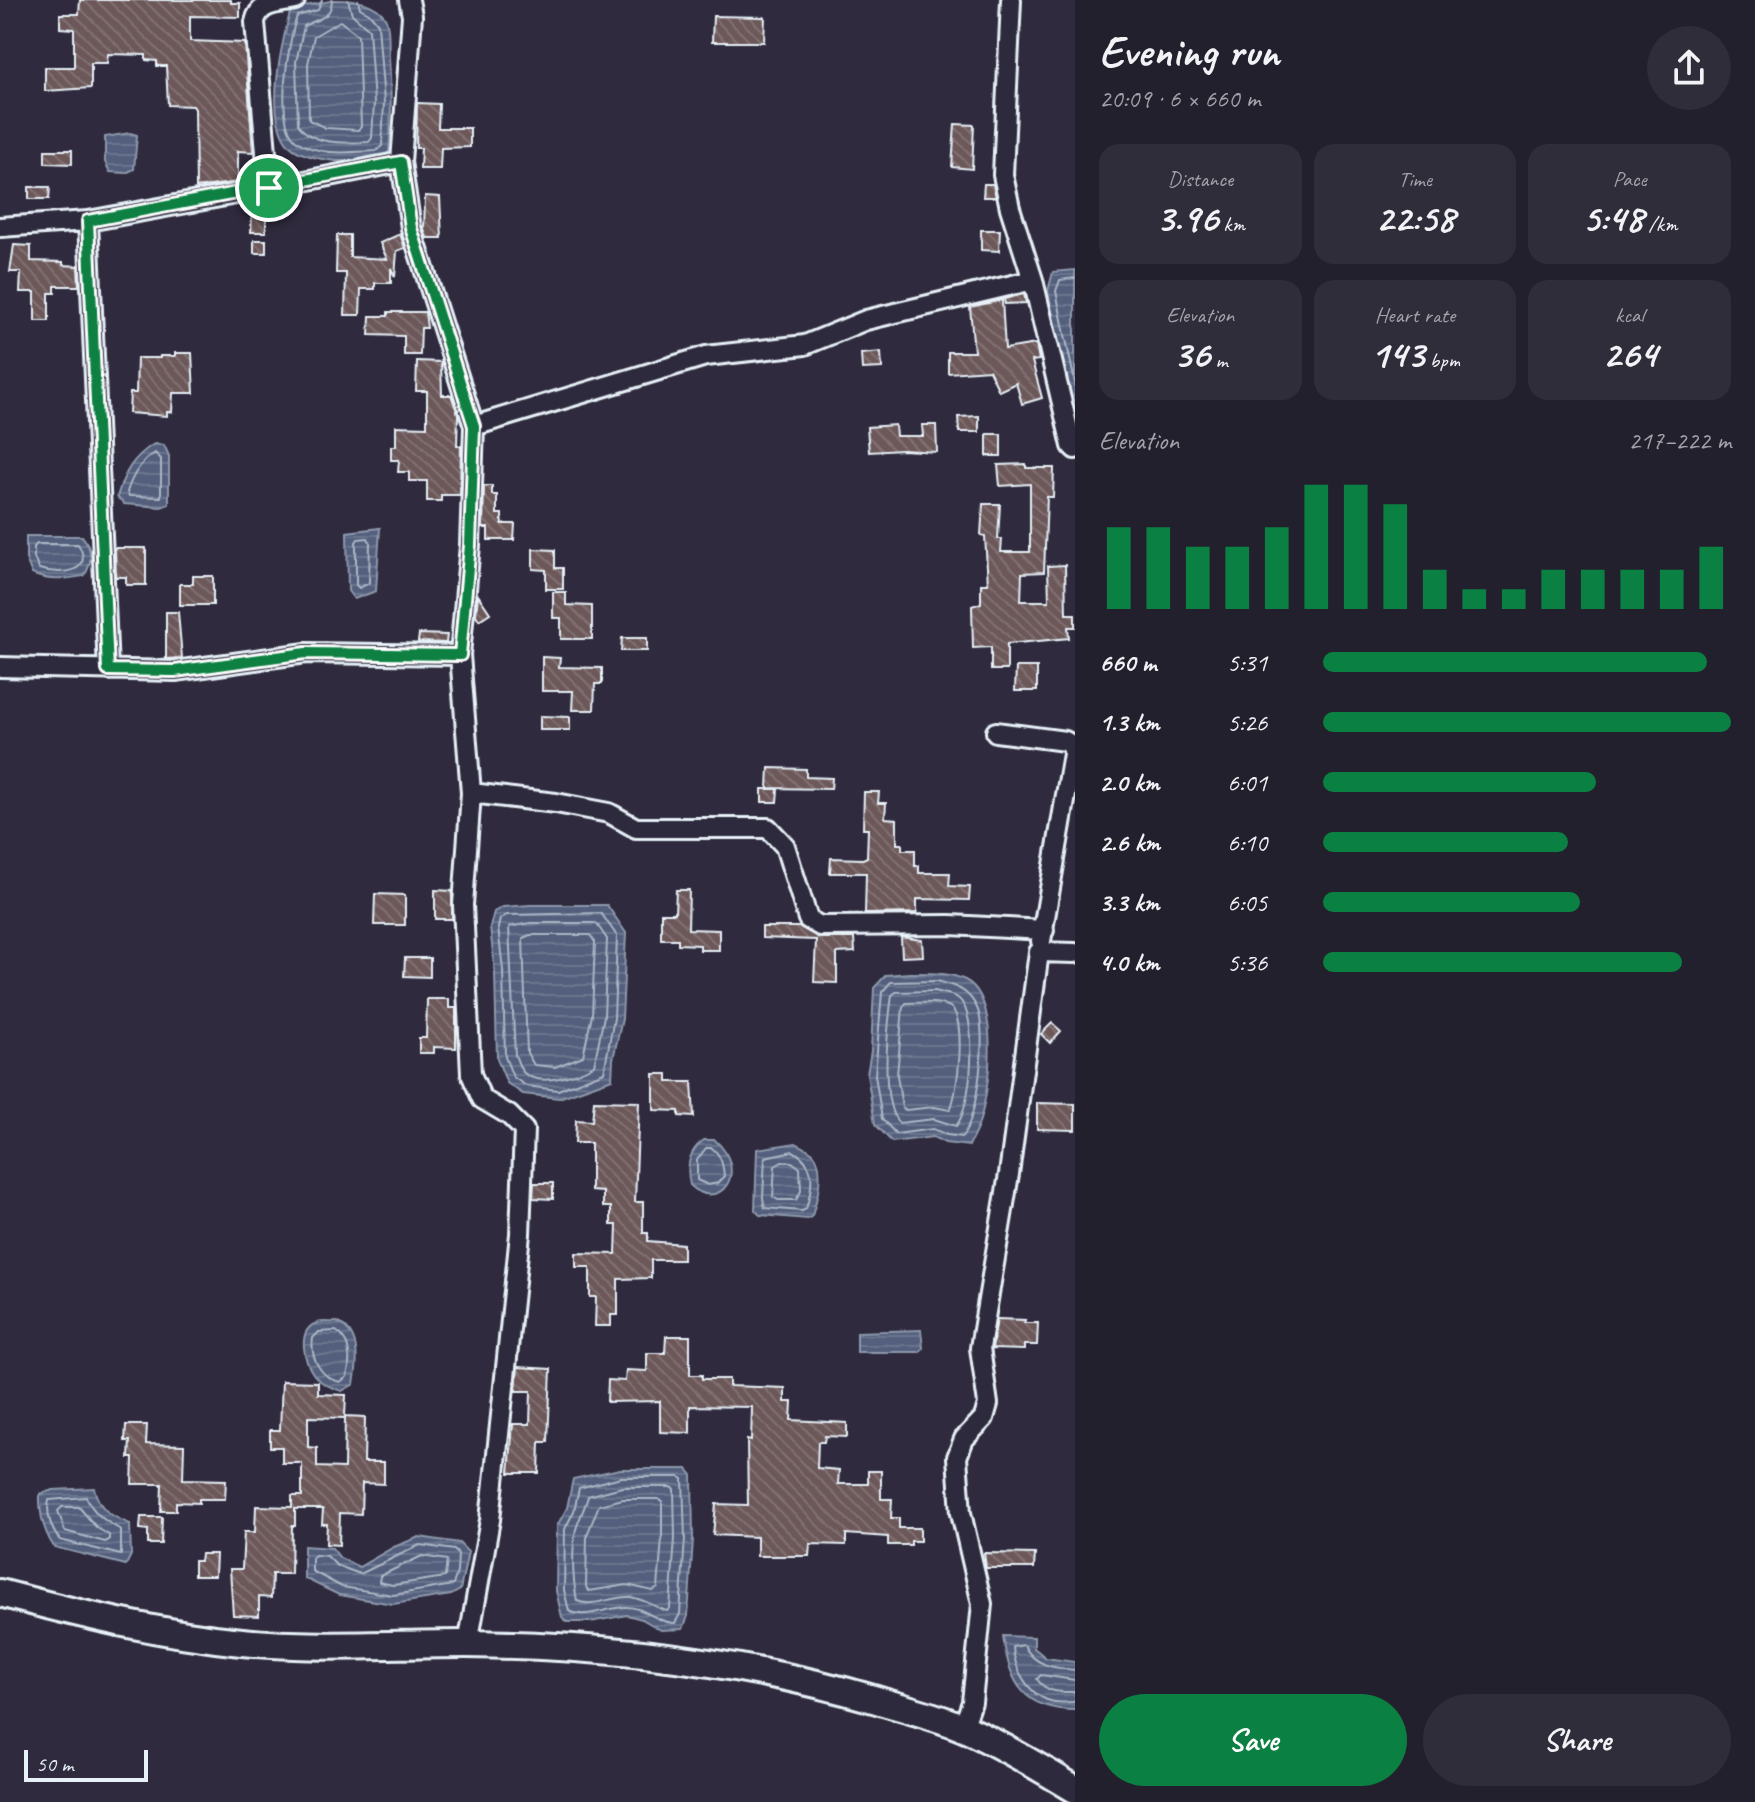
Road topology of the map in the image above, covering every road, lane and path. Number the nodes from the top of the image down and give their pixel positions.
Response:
1 (295, 0) edge
2 (409, 0) edge
3 (1011, 0) edge
4 (401, 162) junction
5 (269, 188) junction
6 (88, 221) junction
7 (0, 227) edge
8 (1033, 280) junction
9 (474, 426) junction
10 (1075, 449) edge
11 (460, 655) junction
12 (0, 667) edge
13 (108, 670) junction
14 (996, 732) dead end
15 (471, 793) junction
16 (1044, 930) junction
17 (1039, 952) junction
18 (1075, 953) edge
19 (0, 1593) edge
20 (468, 1644) junction
21 (963, 1728) junction
22 (1075, 1789) edge

1 - 5 street
2 - 4 street
3 - 8 street
4 - 5 street
4 - 9 street
5 - 6 street
6 - 7 street
6 - 13 street
8 - 9 street
8 - 10 street
9 - 11 street
11 - 13 street
11 - 15 street
12 - 13 street
14 - 16 street
15 - 16 street
15 - 20 street
16 - 17 street
17 - 18 street
17 - 21 street
19 - 20 main road
20 - 21 main road
21 - 22 main road

